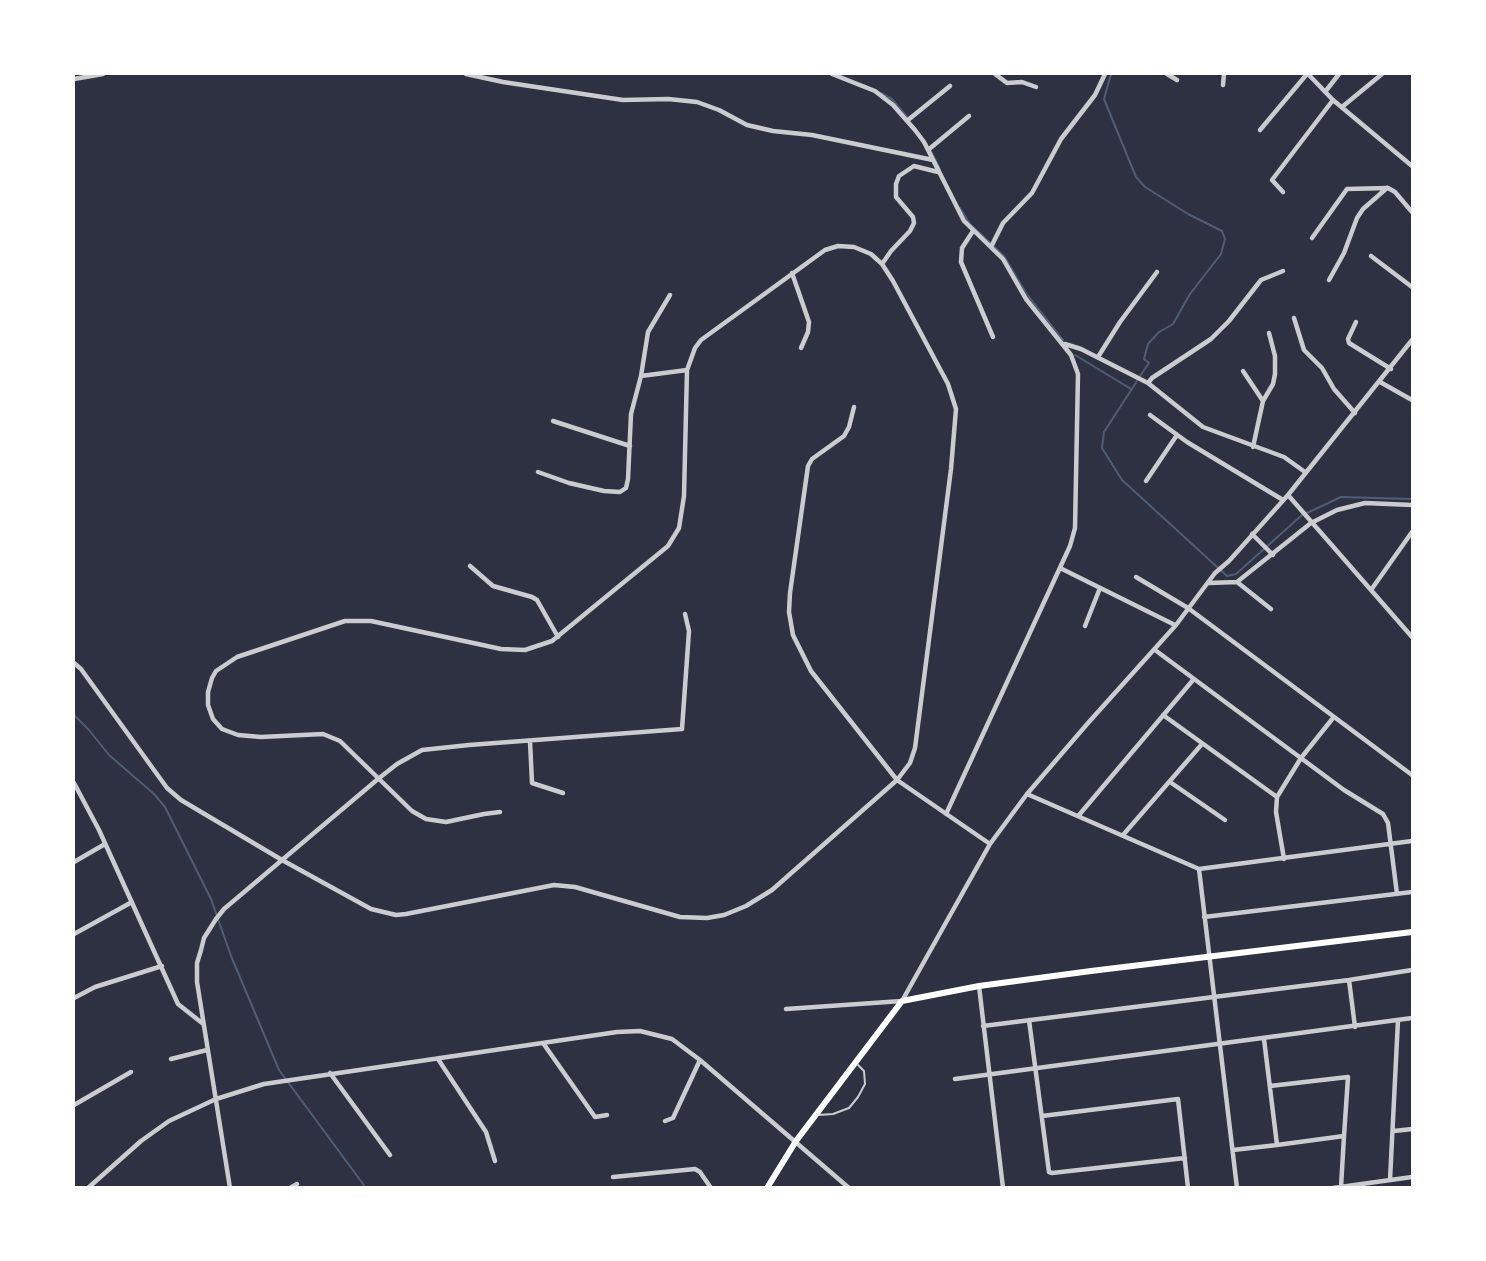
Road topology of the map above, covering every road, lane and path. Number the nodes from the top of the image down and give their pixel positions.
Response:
1 (103, 74) edge
2 (466, 74) edge
3 (832, 74) edge
4 (995, 74) edge
5 (1105, 74) edge
6 (1167, 74) edge
7 (1224, 74) edge
8 (1307, 74) edge
9 (1339, 74) edge
10 (1382, 74) edge
11 (74, 79) edge
12 (1177, 80) dead end
13 (1223, 85) dead end
14 (950, 86) dead end
15 (1036, 87) dead end
16 (1325, 92) junction
17 (1333, 100) junction
18 (1342, 107) junction
19 (969, 116) dead end
20 (908, 120) junction
21 (1261, 130) dead end
22 (928, 150) junction
23 (934, 160) junction
24 (1412, 166) edge
25 (939, 172) junction
26 (1388, 188) junction
27 (1283, 192) dead end
28 (1412, 212) edge
29 (973, 231) junction
30 (1312, 237) dead end
31 (991, 247) junction
32 (1371, 256) dead end
33 (882, 264) junction
34 (1283, 271) dead end
35 (1157, 272) dead end
36 (792, 273) junction
37 (1329, 281) dead end
38 (1412, 287) edge
39 (670, 295) dead end
40 (1294, 318) dead end
41 (1356, 322) dead end
42 (1269, 333) dead end
43 (993, 337) dead end
44 (1412, 340) edge
45 (1064, 344) junction
46 (801, 348) dead end
47 (1098, 357) junction
48 (1391, 369) junction
49 (687, 370) junction
50 (1243, 371) dead end
51 (641, 376) junction
52 (1145, 381) junction
53 (1380, 382) junction
54 (1412, 400) edge
55 (1263, 401) junction
56 (854, 407) dead end
57 (1355, 413) junction
58 (1150, 415) dead end
59 (553, 421) dead end
60 (1177, 435) junction
61 (630, 446) junction
62 (1253, 447) junction
63 (538, 472) dead end
64 (1306, 472) junction
65 (1146, 481) dead end
66 (1288, 495) junction
67 (1283, 500) junction
68 (1412, 505) edge
69 (1311, 523) junction
70 (1412, 532) edge
71 (1252, 534) junction
72 (1272, 553) junction
73 (470, 566) dead end
74 (1060, 568) junction
75 (1136, 577) dead end
76 (1208, 582) junction
77 (1237, 582) junction
78 (1100, 588) junction
79 (1371, 590) junction
80 (1188, 608) junction
81 (1270, 608) dead end
82 (685, 614) dead end
83 (1176, 625) junction
84 (1085, 626) dead end
85 (558, 636) junction
86 (1412, 637) edge
87 (1154, 650) junction
88 (74, 663) edge
89 (1193, 680) junction
90 (1163, 715) junction
91 (1333, 718) junction
92 (530, 741) junction
93 (1202, 744) junction
94 (1301, 758) junction
95 (1412, 775) edge
96 (378, 779) junction
97 (897, 780) junction
98 (1170, 782) junction
99 (74, 786) edge
100 (563, 793) dead end
101 (1027, 794) junction
102 (1277, 797) junction
103 (500, 813) dead end
104 (946, 814) junction
105 (1079, 815) junction
106 (1225, 820) dead end
107 (1124, 835) junction
108 (1412, 841) edge
109 (105, 844) junction
110 (990, 844) junction
111 (1390, 844) junction
112 (1284, 859) junction
113 (282, 860) junction
114 (74, 862) edge
115 (1199, 869) junction
116 (1412, 892) edge
117 (1397, 894) junction
118 (132, 902) junction
119 (1204, 917) junction
120 (1412, 932) edge
121 (74, 934) edge
122 (1208, 958) junction
123 (162, 965) junction
124 (1412, 970) edge
125 (1349, 980) junction
126 (979, 986) junction
127 (1214, 997) junction
128 (74, 998) edge
129 (902, 1001) junction
130 (786, 1009) dead end
131 (1412, 1018) edge
132 (1029, 1020) junction
133 (1398, 1020) junction
134 (203, 1023) junction
135 (983, 1026) junction
136 (1355, 1027) junction
137 (1264, 1039) junction
138 (543, 1043) junction
139 (1221, 1045) junction
140 (207, 1050) junction
141 (171, 1059) dead end
142 (438, 1059) junction
143 (700, 1060) junction
144 (856, 1063) junction
145 (1035, 1069) junction
146 (131, 1072) dead end
147 (330, 1073) junction
148 (990, 1074) junction
149 (955, 1079) dead end
150 (1269, 1086) junction
151 (216, 1099) junction
152 (74, 1105) edge
153 (607, 1115) dead end
154 (817, 1115) junction
155 (1042, 1116) junction
156 (665, 1121) dead end
157 (1412, 1129) edge
158 (1394, 1131) junction
159 (1344, 1136) junction
160 (796, 1141) junction
161 (1277, 1145) junction
162 (1232, 1150) junction
163 (390, 1155) dead end
164 (1185, 1158) junction
165 (495, 1161) dead end
166 (613, 1177) dead end
167 (1412, 1177) edge
168 (1390, 1180) junction
169 (297, 1184) dead end
170 (1341, 1187) edge
171 (88, 1188) edge
172 (230, 1188) edge
173 (290, 1188) edge
174 (711, 1188) edge
175 (767, 1188) edge
176 (849, 1188) edge
177 (1003, 1188) edge
178 (1188, 1188) edge
179 (1237, 1188) edge
180 (1334, 1188) edge

1 - 11 street
2 - 23 street
3 - 20 street
4 - 15 street
5 - 31 street
6 - 12 street
7 - 13 street
8 - 16 street
8 - 21 street
9 - 16 street
10 - 18 street
14 - 20 street
16 - 17 street
17 - 18 street
17 - 27 street
18 - 24 street
19 - 22 street
20 - 22 street
22 - 23 street
23 - 25 street
25 - 29 street
25 - 33 street
26 - 28 street
26 - 30 street
26 - 37 street
29 - 31 street
29 - 43 street
31 - 45 street
32 - 38 street
33 - 36 street
33 - 97 street
34 - 52 street
35 - 47 street
36 - 46 street
36 - 49 street
39 - 51 street
40 - 57 street
41 - 48 street
42 - 55 street
44 - 48 street
45 - 47 street
45 - 74 street
47 - 52 street
48 - 53 street
49 - 51 street
49 - 85 street
50 - 55 street
51 - 61 street
52 - 62 street
53 - 54 street
53 - 57 street
55 - 62 street
56 - 97 street
57 - 64 street
58 - 60 street
59 - 61 street
60 - 65 street
60 - 67 street
61 - 63 street
62 - 64 street
64 - 66 street
66 - 67 street
66 - 69 street
67 - 71 street
68 - 69 street
69 - 72 street
69 - 79 street
70 - 79 street
71 - 72 street
71 - 76 street
72 - 77 street
73 - 85 street
74 - 78 street
74 - 104 street
75 - 80 street
76 - 77 street
76 - 80 street
77 - 81 street
78 - 83 street
78 - 84 street
79 - 86 street
80 - 83 street
80 - 91 street
82 - 92 street
83 - 87 street
85 - 96 street
87 - 89 street
87 - 101 street
88 - 113 street
89 - 90 street
89 - 94 street
90 - 93 street
90 - 105 street
91 - 94 street
91 - 95 street
92 - 96 street
92 - 100 street
93 - 98 street
93 - 102 street
94 - 102 street
94 - 111 street
96 - 103 street
96 - 113 street
97 - 104 street
97 - 113 street
98 - 106 street
98 - 107 street
99 - 109 street
101 - 105 street
101 - 110 street
102 - 112 street
104 - 110 street
105 - 107 street
107 - 115 street
108 - 111 street
109 - 114 street
109 - 118 street
110 - 129 street
111 - 112 street
111 - 117 street
112 - 115 street
113 - 134 street
115 - 119 street
116 - 117 street
117 - 119 street
118 - 121 street
118 - 123 street
119 - 122 street
120 - 122 main road
122 - 126 main road
122 - 127 street
123 - 128 street
123 - 134 street
124 - 125 street
125 - 127 street
125 - 136 street
126 - 129 main road
126 - 135 street
127 - 132 street
127 - 139 street
129 - 130 street
129 - 144 main road
131 - 133 street
132 - 135 street
132 - 145 street
133 - 136 street
133 - 158 street
134 - 140 street
135 - 148 street
136 - 137 street
137 - 139 street
137 - 150 street
138 - 142 street
138 - 143 street
138 - 153 street
139 - 145 street
139 - 162 street
140 - 141 street
140 - 151 street
142 - 147 street
142 - 165 street
143 - 156 street
143 - 160 street
144 - 154 main road
144 - 154 lane
145 - 148 street
145 - 155 street
146 - 152 street
147 - 151 street
147 - 163 street
148 - 149 street
148 - 177 street
150 - 159 street
150 - 161 street
151 - 171 street
151 - 172 street
154 - 160 main road
155 - 164 street
155 - 164 street
157 - 158 street
158 - 168 street
159 - 161 street
159 - 170 street
160 - 175 main road
160 - 176 street
161 - 162 street
162 - 179 street
164 - 178 street
166 - 174 street
167 - 168 street
168 - 170 street
169 - 173 street
170 - 180 street

